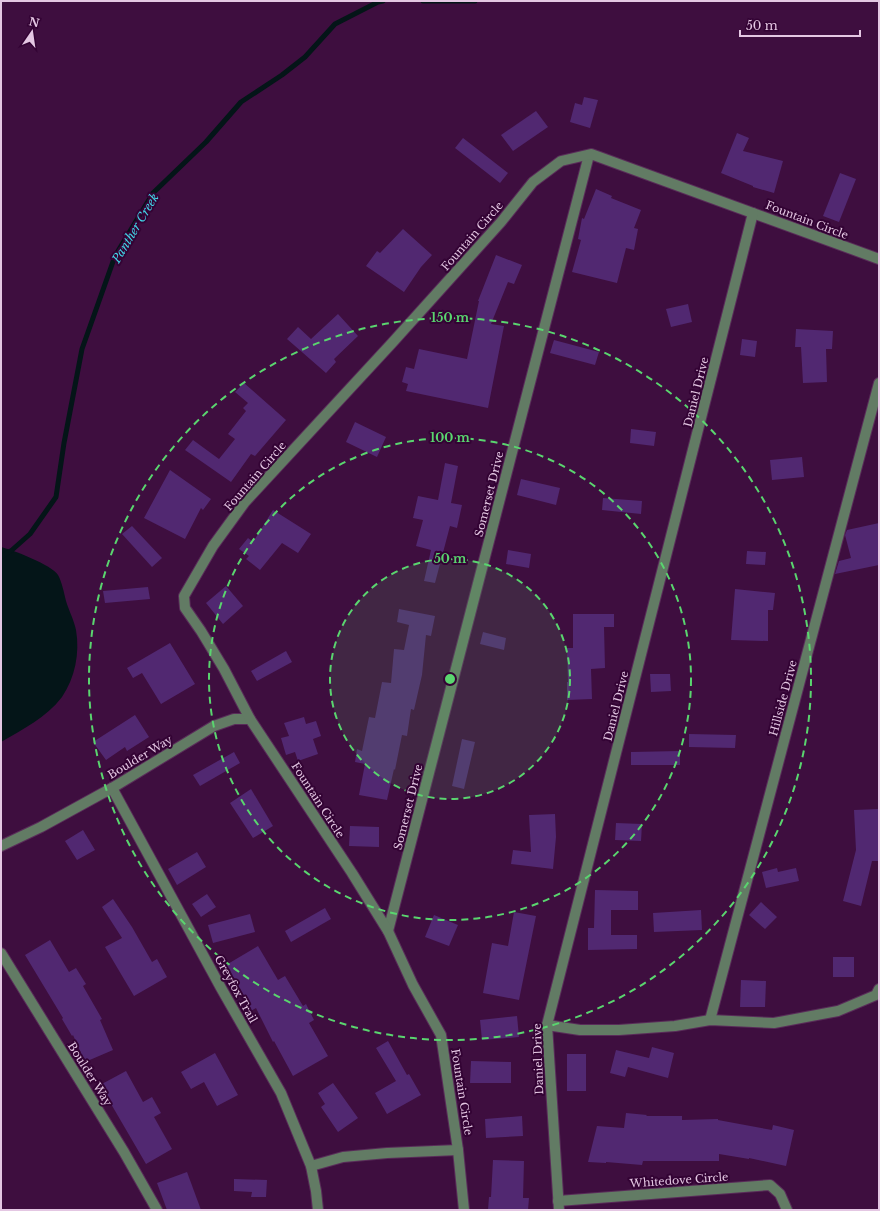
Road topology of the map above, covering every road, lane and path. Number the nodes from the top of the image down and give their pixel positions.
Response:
1 (589, 155) junction
2 (753, 213) junction
3 (879, 259) edge
4 (879, 383) edge
5 (250, 719) junction
6 (112, 788) junction
7 (1, 846) edge
8 (388, 931) junction
9 (1, 952) edge
10 (879, 989) edge
11 (710, 1020) junction
12 (547, 1025) junction
13 (458, 1150) junction
14 (311, 1166) junction
15 (559, 1206) edge
16 (157, 1210) edge
17 (318, 1210) edge
18 (464, 1210) edge
19 (787, 1210) edge

1 - 2 street, Fountain Circle
1 - 5 street, Fountain Circle
1 - 8 street, Somerset Drive
2 - 3 street, Fountain Circle
2 - 12 street, Daniel Drive
4 - 11 street, Hillside Drive
5 - 6 street, Boulder Way
5 - 8 street, Fountain Circle
6 - 7 street, Boulder Way
6 - 14 street, Greyfox Trail
8 - 13 street, Fountain Circle
9 - 16 street, Boulder Way
10 - 11 street
11 - 12 street
12 - 15 street, Daniel Drive
13 - 14 street
13 - 18 street, Fountain Circle
14 - 17 street, Greyfox Trail
15 - 19 street, Whitedove Circle

